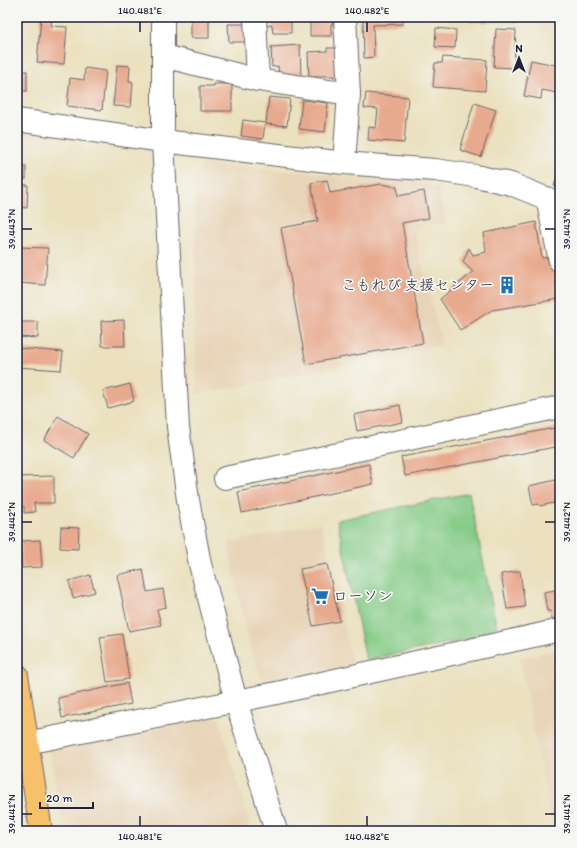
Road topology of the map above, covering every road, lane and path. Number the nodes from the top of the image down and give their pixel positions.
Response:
1 (163, 17) edge
2 (255, 17) edge
3 (345, 17) edge
4 (164, 56) junction
5 (258, 80) junction
6 (350, 94) junction
7 (17, 120) edge
8 (163, 141) junction
9 (344, 163) junction
10 (553, 201) edge
11 (560, 261) edge
12 (560, 407) edge
13 (225, 478) dead end
14 (560, 630) edge
15 (17, 676) edge
16 (236, 701) junction
17 (26, 743) junction
18 (41, 831) edge
19 (276, 831) edge

1 - 4 street
2 - 5 street
3 - 6 street
4 - 5 street
4 - 8 street
5 - 6 street
6 - 9 street
7 - 8 street
8 - 9 street
8 - 16 street
9 - 10 street
10 - 11 street
12 - 13 street
14 - 16 street
15 - 17 main road
16 - 17 street
16 - 19 street
17 - 18 main road

